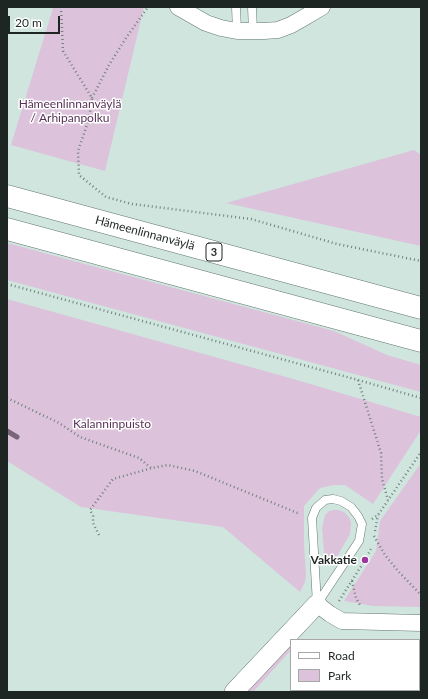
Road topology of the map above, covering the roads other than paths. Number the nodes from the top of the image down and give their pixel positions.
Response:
1 (178, 7) edge
2 (236, 7) edge
3 (252, 7) edge
4 (322, 7) edge
5 (237, 30) junction
6 (253, 31) junction
7 (7, 196) edge
8 (7, 229) edge
9 (421, 308) edge
10 (421, 340) edge
11 (317, 604) junction
12 (421, 622) edge
13 (234, 692) edge

1 - 5 street
2 - 5 lane
3 - 6 lane
4 - 6 street
5 - 6 street
7 - 9 highway, Hämeenlinnanväylä / 3
8 - 10 highway
11 - 11 lane
11 - 12 street
11 - 13 street

